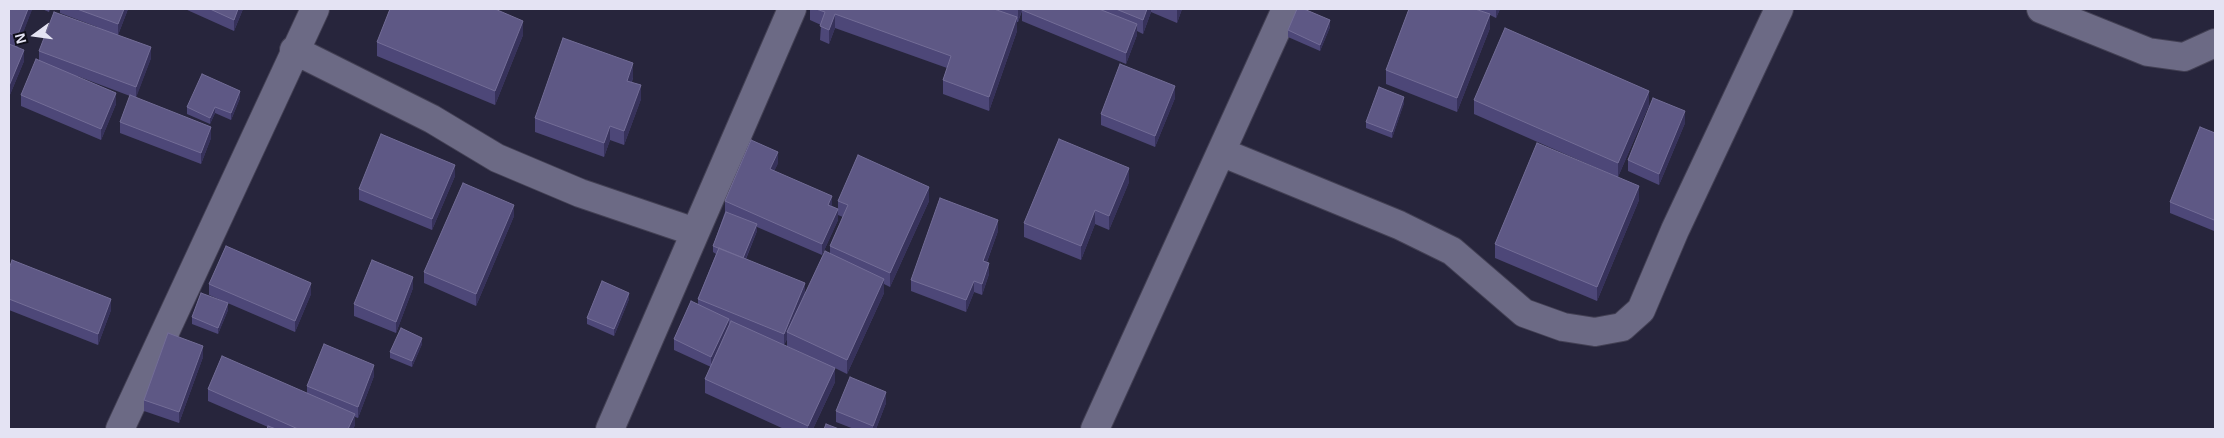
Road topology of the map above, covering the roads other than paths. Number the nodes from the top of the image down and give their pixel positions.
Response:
1 (315, 9) edge
2 (792, 9) edge
3 (1286, 9) edge
4 (1778, 9) edge
5 (2041, 9) edge
6 (2215, 43) edge
7 (294, 50) junction
8 (1221, 152) junction
9 (695, 232) junction
10 (120, 429) edge
11 (610, 429) edge
12 (1095, 429) edge

1 - 7 street
2 - 9 street
3 - 8 street
4 - 8 street
5 - 6 street
7 - 9 street
7 - 10 street
8 - 12 street
9 - 11 street

